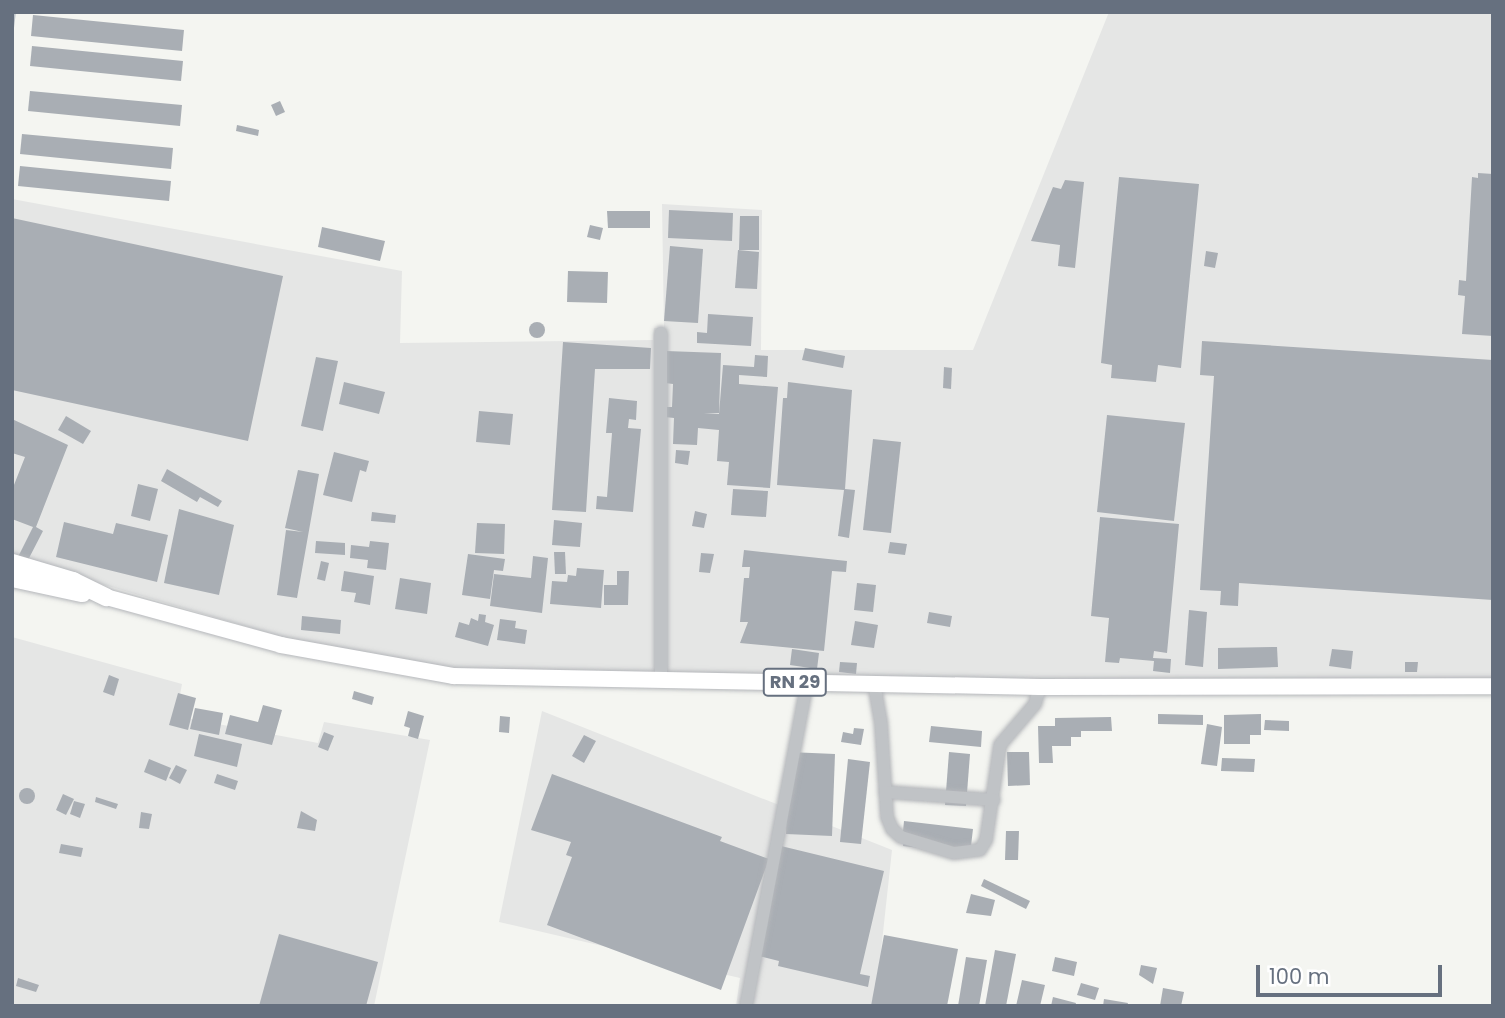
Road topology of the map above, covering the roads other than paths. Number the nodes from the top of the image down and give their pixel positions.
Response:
1 (661, 333) dead end
2 (12, 563) edge
3 (12, 578) edge
4 (106, 597) junction
5 (661, 681) junction
6 (807, 682) junction
7 (874, 683) junction
8 (1493, 686) edge
9 (1040, 687) junction
10 (885, 793) junction
11 (994, 800) junction
12 (746, 1006) edge

1 - 5 lane
2 - 4 highway, RN 29
3 - 4 highway, RN 29
4 - 5 main road, RN 29
5 - 6 main road, RN 29
6 - 7 main road, RN 29
6 - 12 lane
7 - 9 main road, RN 29
7 - 10 lane
8 - 9 main road, RN 29
9 - 11 lane
10 - 11 lane
10 - 11 lane

